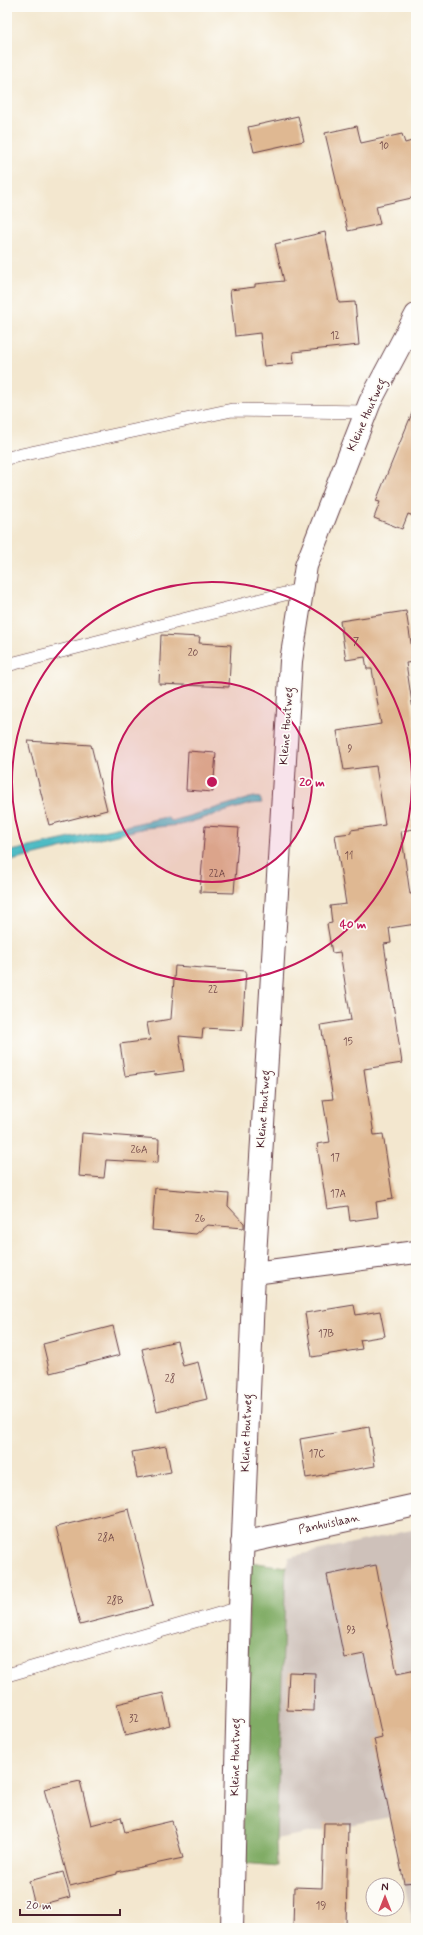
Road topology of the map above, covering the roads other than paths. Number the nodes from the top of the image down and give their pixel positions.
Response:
1 (416, 315) edge
2 (367, 412) junction
3 (7, 458) edge
4 (304, 590) junction
5 (7, 665) edge
6 (416, 1252) edge
7 (254, 1273) junction
8 (416, 1505) edge
9 (242, 1544) junction
10 (240, 1608) junction
11 (7, 1675) edge
12 (232, 1928) edge

1 - 2 street, Kleine Houtweg
2 - 3 lane
2 - 4 street, Kleine Houtweg
4 - 5 lane
4 - 7 street, Kleine Houtweg
6 - 7 street
7 - 9 street, Kleine Houtweg
8 - 9 street, Panhuislaan
9 - 10 street, Kleine Houtweg
10 - 11 lane
10 - 12 street, Kleine Houtweg

